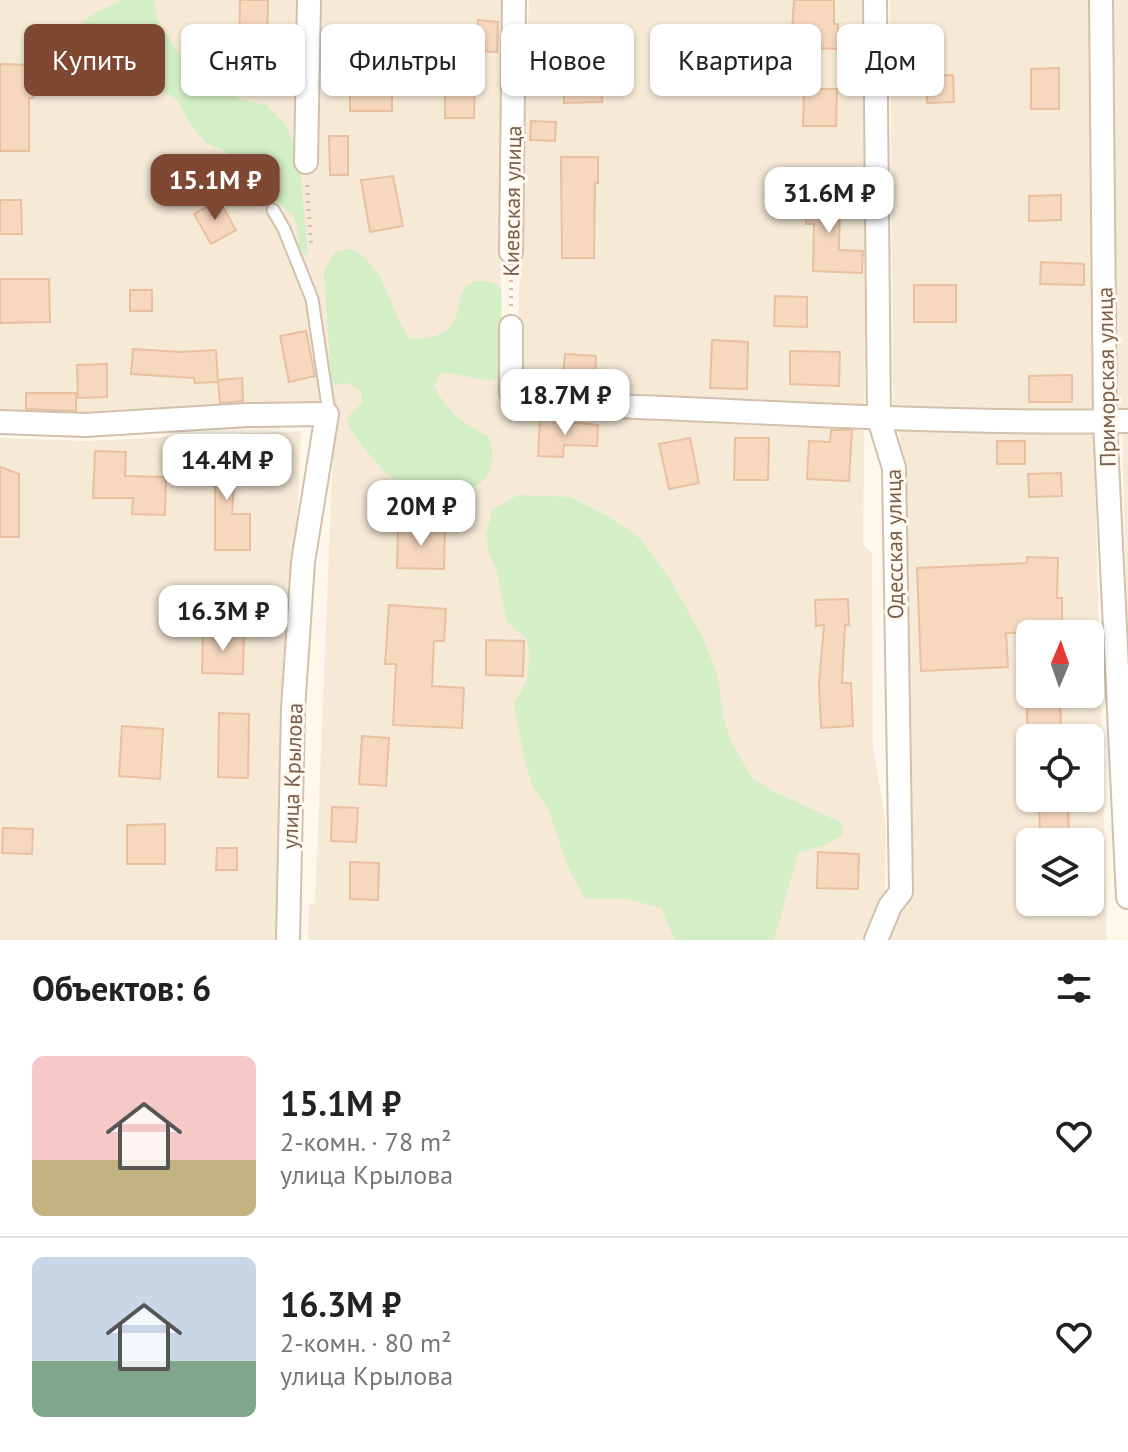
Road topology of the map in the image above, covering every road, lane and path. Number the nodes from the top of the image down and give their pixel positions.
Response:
1 (309, 0) edge
2 (514, 0) edge
3 (875, 0) edge
4 (1101, 0) edge
5 (306, 162) joint
6 (273, 210) dead end
7 (310, 229) dead end
8 (511, 252) joint
9 (511, 327) joint
10 (327, 414) junction
11 (879, 419) junction
12 (1105, 421) junction
13 (1128, 421) edge
14 (0, 422) edge
15 (1128, 897) edge
16 (288, 940) edge
17 (876, 940) edge

1 - 5 street
2 - 8 street, Киевская улица
3 - 11 street, Одесская улица
4 - 12 street, Приморская улица
5 - 7 path
6 - 10 lane
8 - 9 path, Киевская улица
9 - 11 street
10 - 14 street
10 - 16 street, улица Крылова
11 - 12 street
11 - 17 street, Одесская улица
12 - 13 street
12 - 15 street, Приморская улица

